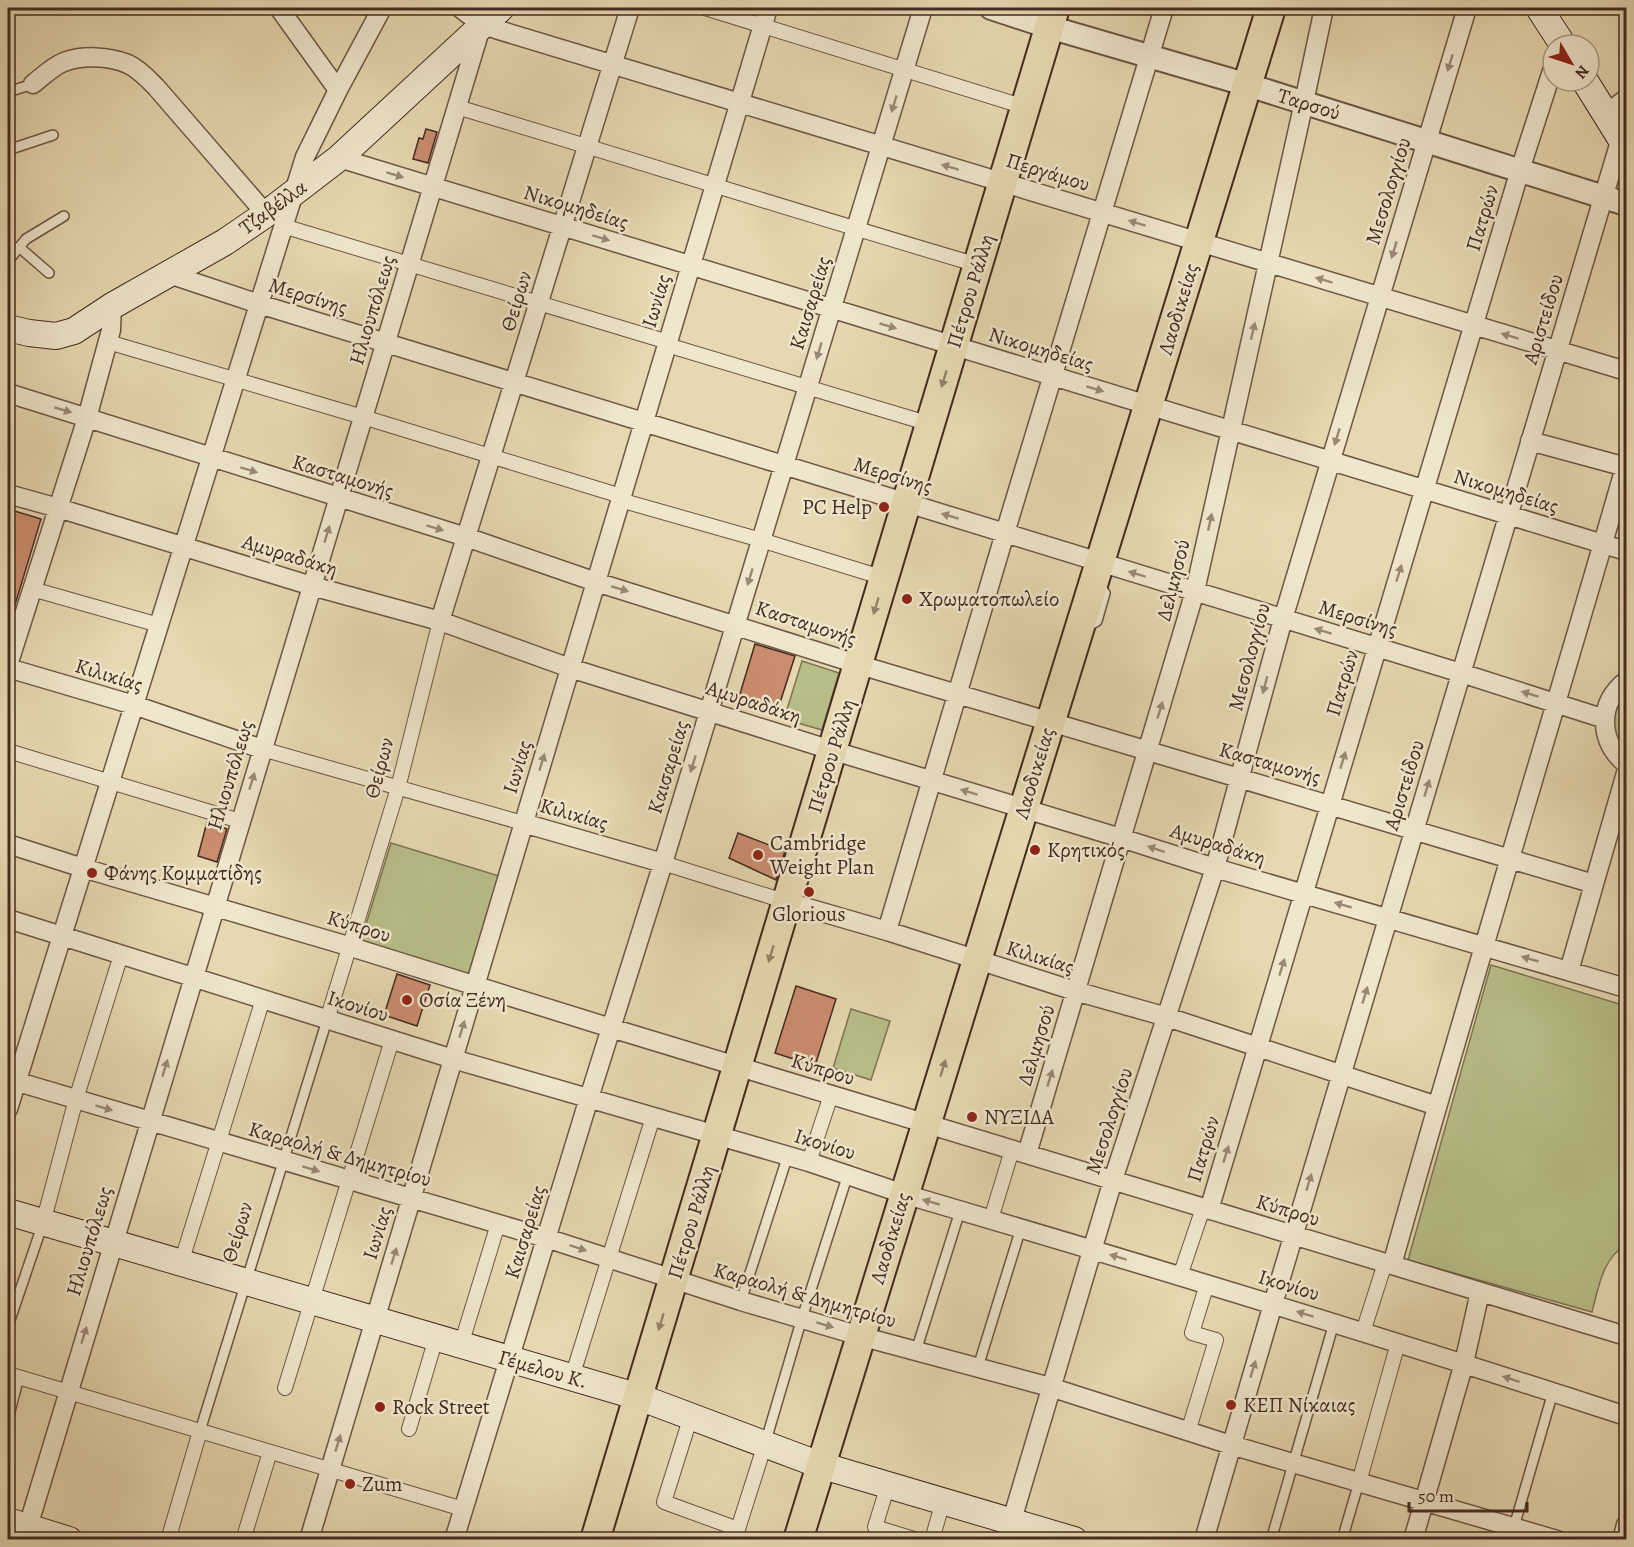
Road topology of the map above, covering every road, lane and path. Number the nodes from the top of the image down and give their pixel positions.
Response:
1 (279, 8) edge
2 (382, 8) edge
3 (460, 8) edge
4 (501, 8) edge
5 (630, 8) edge
6 (705, 8) edge
7 (768, 8) edge
8 (923, 8) edge
9 (991, 8) edge
10 (1164, 8) edge
11 (1271, 8) edge
12 (1324, 8) edge
13 (1467, 8) edge
14 (1539, 8) edge
15 (1052, 17) edge
16 (482, 25) junction
17 (762, 26) junction
18 (1554, 33) edge
19 (1149, 56) junction
20 (613, 64) junction
21 (904, 70) junction
22 (33, 84) joint
23 (1248, 85) junction
24 (338, 90) junction
25 (8, 92) edge
26 (1545, 93) edge
27 (1593, 93) edge
28 (1626, 99) edge
29 (1304, 102) junction
30 (739, 103) junction
31 (457, 107) junction
32 (1025, 107) junction
33 (1606, 114) junction
34 (53, 135) dead end
35 (1427, 141) junction
36 (1624, 143) edge
37 (587, 146) junction
38 (882, 146) junction
39 (8, 150) edge
40 (339, 158) junction
41 (1520, 170) junction
42 (1003, 182) junction
43 (714, 185) junction
44 (433, 187) junction
45 (294, 193) junction
46 (1604, 196) junction
47 (1626, 204) edge
48 (1102, 213) junction
49 (64, 216) dead end
50 (275, 220) junction
51 (562, 226) junction
52 (856, 230) junction
53 (1199, 242) junction
54 (19, 247) junction
55 (8, 261) edge
56 (1268, 263) junction
57 (409, 264) junction
58 (978, 265) junction
59 (691, 266) junction
60 (49, 273) dead end
61 (169, 274) junction
62 (1380, 297) junction
63 (539, 302) junction
64 (259, 304) junction
65 (832, 309) junction
66 (1473, 325) junction
67 (110, 326) junction
68 (8, 328) edge
69 (385, 343) junction
70 (667, 344) junction
71 (954, 346) junction
72 (1557, 351) junction
73 (1626, 371) edge
74 (1053, 376) junction
75 (235, 380) junction
76 (514, 382) junction
77 (808, 387) junction
78 (8, 393) edge
79 (1148, 405) junction
80 (363, 417) junction
81 (87, 418) junction
82 (644, 422) junction
83 (930, 424) junction
84 (1230, 431) junction
85 (1530, 441) junction
86 (491, 457) junction
87 (211, 458) junction
88 (1330, 461) junction
89 (784, 465) junction
90 (1626, 466) edge
91 (1425, 490) junction
92 (8, 494) edge
93 (338, 498) junction
94 (621, 498) junction
95 (907, 503) junction
96 (58, 508) junction
97 (1508, 515) junction
98 (1005, 533) junction
99 (466, 537) junction
100 (761, 540) junction
101 (1603, 544) junction
102 (183, 547) junction
103 (1626, 551) edge
104 (1097, 571) junction
105 (884, 578) junction
106 (596, 582) junction
107 (312, 586) junction
108 (32, 589) junction
109 (1195, 591) junction
110 (1283, 619) junction
111 (440, 621) junction
112 (735, 624) junction
113 (159, 625) junction
114 (1377, 647) junction
115 (858, 664) junction
116 (8, 667) edge
117 (570, 668) junction
118 (1461, 673) junction
119 (1626, 681) edge
120 (957, 693) junction
121 (1557, 702) junction
122 (134, 705) junction
123 (708, 711) junction
124 (1605, 718) junction
125 (1050, 722) junction
126 (262, 748) junction
127 (8, 751) edge
128 (832, 751) junction
129 (1148, 751) junction
130 (1626, 764) edge
131 (1626, 773) edge
132 (1240, 778) junction
133 (931, 781) junction
134 (110, 782) junction
135 (398, 788) junction
136 (1330, 804) junction
137 (1023, 809) junction
138 (240, 821) junction
139 (524, 823) junction
140 (1414, 829) junction
141 (1121, 838) junction
142 (8, 844) edge
143 (1511, 858) junction
144 (663, 863) junction
145 (83, 868) junction
146 (1215, 868) junction
147 (1594, 884) junction
148 (1304, 893) junction
149 (787, 902) junction
150 (214, 906) junction
151 (1388, 918) junction
152 (8, 919) edge
153 (887, 931) junction
154 (61, 937) junction
155 (348, 946) junction
156 (1483, 946) junction
157 (121, 955) junction
158 (976, 961) junction
159 (1569, 971) junction
160 (193, 977) junction
161 (475, 985) junction
162 (1626, 988) edge
163 (1075, 991) junction
164 (264, 999) junction
165 (1167, 1017) junction
166 (327, 1020) junction
167 (611, 1028) junction
168 (392, 1040) junction
169 (1257, 1047) junction
170 (453, 1059) junction
171 (737, 1067) junction
172 (1341, 1075) junction
173 (12, 1081) edge
174 (831, 1095) junction
175 (589, 1098) junction
176 (76, 1099) junction
177 (1437, 1106) junction
178 (8, 1109) edge
179 (653, 1117) junction
180 (149, 1121) junction
181 (926, 1124) junction
182 (717, 1136) junction
183 (219, 1142) junction
184 (1019, 1152) junction
185 (788, 1155) junction
186 (283, 1161) junction
187 (809, 1162) junction
188 (848, 1174) junction
189 (349, 1180) junction
190 (1113, 1180) junction
191 (904, 1194) junction
192 (411, 1198) junction
193 (1206, 1209) junction
194 (960, 1211) junction
195 (8, 1212) edge
196 (991, 1219) junction
197 (43, 1223) junction
198 (498, 1224) junction
199 (1021, 1228) junction
200 (1293, 1235) junction
201 (546, 1238) junction
202 (112, 1243) junction
203 (1092, 1249) junction
204 (609, 1258) junction
205 (181, 1263) junction
206 (1389, 1264) junction
207 (1180, 1276) junction
208 (674, 1279) junction
209 (245, 1282) junction
210 (1207, 1284) junction
211 (1480, 1292) junction
212 (311, 1301) junction
213 (741, 1301) junction
214 (1273, 1304) junction
215 (802, 1318) junction
216 (375, 1320) junction
217 (1334, 1323) junction
218 (8, 1326) edge
219 (1363, 1332) junction
220 (860, 1336) junction
221 (1626, 1336) edge
222 (436, 1338) junction
223 (1398, 1343) junction
224 (461, 1345) junction
225 (916, 1351) junction
226 (509, 1359) junction
227 (1464, 1363) junction
228 (978, 1367) junction
229 (14, 1375) edge
230 (572, 1377) junction
231 (1050, 1387) junction
232 (285, 1388) dead end
233 (68, 1391) junction
234 (1552, 1392) junction
235 (639, 1397) junction
236 (691, 1416) junction
237 (1626, 1416) edge
238 (8, 1419) edge
239 (409, 1429) dead end
240 (200, 1431) junction
241 (1188, 1432) junction
242 (765, 1444) junction
243 (1231, 1445) junction
244 (270, 1452) junction
245 (1294, 1464) junction
246 (820, 1465) junction
247 (330, 1470) junction
248 (1359, 1482) junction
249 (888, 1485) junction
250 (943, 1501) junction
251 (1424, 1501) junction
252 (464, 1509) junction
253 (1626, 1525) edge
254 (1514, 1527) junction
255 (20, 1529) edge
256 (1009, 1530) edge
257 (69, 1539) edge
258 (168, 1539) edge
259 (243, 1539) edge
260 (309, 1539) edge
261 (454, 1539) edge
262 (595, 1539) edge
263 (798, 1539) edge
264 (917, 1539) edge
265 (932, 1539) edge
266 (1072, 1539) edge
267 (1204, 1539) edge
268 (1271, 1539) edge
269 (1342, 1539) edge
270 (1413, 1539) edge
271 (1556, 1539) edge
272 (1622, 1539) edge

1 - 24 street
2 - 24 street
3 - 16 street, Περγάμου
4 - 16 main road, Τζαβέλλα
5 - 20 street, Θείρων
6 - 17 street
7 - 17 street, Ιωνίας
8 - 21 street, Καισαρείας
9 - 15 street, Ταρσού
10 - 19 street
11 - 23 main road, Λαοδικείας
12 - 29 street, Δελμησού
13 -> 35 street, Μεσολογγίου
14 - 18 main road
15 - 19 street, Ταρσού
15 - 32 main road, Πέτρου Ράλλη
16 - 20 street, Περγάμου
16 - 31 street, Ηλιουπόλεως
16 - 40 main road, Τζαβέλλα
17 - 21 street
17 - 30 street, Ιωνίας
19 - 23 street, Ταρσού
19 - 48 street
20 - 30 street, Περγάμου
20 - 37 street, Θείρων
21 - 32 street
21 -> 38 street, Καισαρείας
22 - 25 lane
22 - 50 street
23 - 29 street, Ταρσού
23 - 53 main road, Λαοδικείας
24 - 45 street
26 - 41 street, Πατρών
27 - 33 main road
28 - 33 street
29 - 35 street, Ταρσού
29 - 56 street, Δελμησού
30 - 38 street, Περγάμου
30 - 43 street, Ιωνίας
31 - 37 street
31 - 44 street, Ηλιουπόλεως
32 - 42 main road, Πέτρου Ράλλη
33 - 36 main road
34 - 39 lane
35 - 41 street, Ταρσού
35 -> 62 street, Μεσολογγίου
36 - 46 street, Αριστείδου
37 - 43 street
37 - 51 street, Θείρων
42 -> 38 street, Περγάμου
38 - 52 street, Καισαρείας
40 -> 44 street, Νικομηδείας
40 - 45 main road, Τζαβέλλα
41 - 46 street, Ταρσού
41 - 66 street, Πατρών
42 - 48 street, Περγάμου
42 - 58 main road, Πέτρου Ράλλη
43 - 52 street
43 - 59 street, Ιωνίας
44 - 51 street, Νικομηδείας
44 - 57 street, Ηλιουπόλεως
45 - 50 main road, Τζαβέλλα
46 - 47 street, Ταρσού
46 - 72 street, Αριστείδου
53 -> 48 street, Περγάμου
48 - 74 street
49 - 54 lane
50 - 57 street
50 - 61 main road, Τζαβέλλα
50 - 64 street
51 -> 59 street, Νικομηδείας
51 - 63 street, Θείρων
52 - 58 street
52 - 65 street, Καισαρείας
53 - 56 street, Περγάμου
53 - 79 main road, Λαοδικείας
54 - 55 lane
54 - 60 lane
62 -> 56 street, Περγάμου
84 -> 56 street, Δελμησού
57 - 63 street
57 - 69 street, Ηλιουπόλεως
58 - 71 main road, Πέτρου Ράλλη
59 - 65 street, Νικομηδείας
59 - 70 street, Ιωνίας
61 - 64 street, Μερσίνης
61 - 67 main road, Τζαβέλλα
62 - 66 street, Περγάμου
62 -> 88 street, Μεσολογγίου
63 - 70 street
63 - 76 street, Θείρων
64 - 69 street, Μερσίνης
64 - 75 street
65 -> 71 street, Νικομηδείας
65 -> 77 street, Καισαρείας
72 -> 66 street, Περγάμου
66 - 91 street, Πατρών
67 - 68 main road, Τζαβέλλα
67 - 75 street
67 - 81 street
69 - 76 street, Μερσίνης
69 - 80 street, Ηλιουπόλεως
70 - 77 street
70 - 82 street, Ιωνίας
71 - 74 street, Νικομηδείας
71 -> 83 main road, Πέτρου Ράλλη
72 - 73 street, Περγάμου
72 - 85 street, Αριστείδου
74 -> 79 street, Νικομηδείας
74 - 98 street
75 - 80 street
75 - 87 street
76 - 82 street, Μερσίνης
76 - 86 street, Θείρων
77 - 83 street
77 - 89 street, Καισαρείας
78 -> 81 street, Κασταμονής
79 - 84 street, Νικομηδείας
79 - 104 main road, Λαοδικείας
80 - 86 street
80 - 93 street, Ηλιουπόλεως
81 - 87 street, Κασταμονής
81 - 96 street
82 - 89 street, Μερσίνης
82 - 94 street, Ιωνίας
83 - 95 main road, Πέτρου Ράλλη
84 - 88 street, Νικομηδείας
109 -> 84 street, Δελμησού
85 - 90 street
85 - 97 street, Αριστείδου
86 - 94 street
86 - 99 street, Θείρων
87 -> 93 street, Κασταμονής
87 - 102 street
88 - 91 street, Νικομηδείας
88 - 110 street, Μεσολογγίου
89 - 95 street, Μερσίνης
89 - 100 street, Καισαρείας
90 - 101 street
91 - 97 street, Νικομηδείας
114 -> 91 street, Πατρών
92 - 96 street, Αμυραδάκη
93 -> 99 street, Κασταμονής
107 -> 93 street, Ηλιουπόλεως
94 - 100 street
94 - 106 street, Ιωνίας
98 -> 95 street, Μερσίνης
95 - 105 main road, Πέτρου Ράλλη
96 - 102 street, Αμυραδάκη
96 - 108 street
97 - 101 street, Νικομηδείας
97 - 118 street, Αριστείδου
98 - 104 street, Μερσίνης
98 - 120 street
99 - 106 street, Κασταμονής
99 - 111 street, Θείρων
100 - 105 street
100 -> 112 street, Καισαρείας
101 - 103 street, Νικομηδείας
101 - 121 street
102 - 107 street, Αμυραδάκη
102 - 113 street
109 -> 104 street, Μερσίνης
104 - 125 main road, Λαοδικείας
105 -> 115 main road, Πέτρου Ράλλη
106 -> 112 street, Κασταμονής
106 - 117 street, Ιωνίας
107 - 111 street, Αμυραδάκη
107 - 126 street, Ηλιουπόλεως
108 - 113 street
108 - 116 street
109 - 110 street, Μερσίνης
129 -> 109 street, Δελμησού
114 -> 110 street, Μερσίνης
110 -> 132 street, Μεσολογγίου
111 - 117 street, Αμυραδάκη
111 - 135 street, Θείρων
112 - 115 street, Κασταμονής
112 - 123 street, Καισαρείας
113 - 122 street
114 - 118 street, Μερσίνης
136 -> 114 street, Πατρών
115 - 120 street, Κασταμονής
115 - 128 main road, Πέτρου Ράλλη
116 - 122 street, Κιλικίας
117 - 123 street, Αμυραδάκη
139 -> 117 street, Ιωνίας
121 -> 118 street, Μερσίνης
140 -> 118 street, Αριστείδου
119 - 124 street
120 - 125 street, Κασταμονής
120 - 133 street
121 - 124 street, Μερσίνης
121 - 143 street
122 - 126 street, Κιλικίας
122 - 134 street
123 - 128 street, Αμυραδάκη
123 -> 144 street, Καισαρείας
124 - 130 street
125 - 129 street, Κασταμονής
125 - 137 main road, Λαοδικείας
126 - 135 street, Κιλικίας
138 -> 126 street, Ηλιουπόλεως
127 - 134 street
128 - 133 street, Αμυραδάκη
128 - 149 main road, Πέτρου Ράλλη
129 - 132 street, Κασταμονής
129 - 141 street, Δελμησού
131 - 147 street
132 - 136 street, Κασταμονής
132 - 146 street, Μεσολογγίου
137 -> 133 street, Αμυραδάκη
133 - 153 street
134 - 138 street
134 - 145 street
135 - 139 street, Κιλικίας
135 - 155 street, Θείρων
136 - 140 street, Κασταμονής
136 - 148 street, Πατρών
137 - 141 street, Αμυραδάκη
137 - 158 main road, Λαοδικείας
138 - 150 street, Ηλιουπόλεως
139 - 144 street, Κιλικίας
139 - 161 street, Ιωνίας
140 - 143 street, Κασταμονής
140 - 151 street, Αριστείδου
146 -> 141 street, Αμυραδάκη
141 - 163 street, Δελμησού
142 - 145 street, Κύπρου
143 - 147 street, Κασταμονής
143 - 156 street
144 - 149 street, Κιλικίας
144 - 167 street, Καισαρείας
145 - 150 street, Κύπρου
145 - 154 street
146 - 148 street, Αμυραδάκη
146 - 165 street, Μεσολογγίου
147 - 159 street
151 -> 148 street, Αμυραδάκη
169 -> 148 street, Πατρών
149 - 153 street, Κιλικίας
149 -> 171 main road, Πέτρου Ράλλη
150 - 155 street, Κύπρου
150 - 160 street, Ηλιουπόλεως
151 - 156 street, Αμυραδάκη
172 -> 151 street, Αριστείδου
152 - 154 street, Ικονίου
153 - 158 street, Κιλικίας
154 - 157 street, Ικονίου
154 - 173 street
155 - 161 street, Κύπρου
155 - 166 street, Θείρων
159 -> 156 street, Αμυραδάκη
156 - 177 street
157 - 160 street, Ικονίου
157 - 176 street
158 - 163 street, Κιλικίας
181 -> 158 main road, Λαοδικείας
159 - 162 street, Αμυραδάκη
160 - 164 street, Ικονίου
180 -> 160 street, Ηλιουπόλεως
161 - 167 street, Κύπρου
170 -> 161 street, Ιωνίας
163 - 165 street, Κιλικίας
184 -> 163 street, Δελμησού
164 - 166 street, Ικονίου
164 - 183 street
165 - 169 street, Κιλικίας
165 - 190 street, Μεσολογγίου
166 - 168 street, Ικονίου
166 - 186 lane, Θείρων
167 - 171 street, Κύπρου
167 - 175 street, Καισαρείας
168 - 170 street, Ικονίου
168 - 189 street
169 - 172 street, Κιλικίας
193 -> 169 street, Πατρών
170 - 175 street, Ικονίου
170 - 192 street, Ιωνίας
171 - 174 street, Κύπρου
171 - 182 main road, Πέτρου Ράλλη
172 - 177 street, Κιλικίας
200 -> 172 street, Αριστείδου
173 - 176 street, Καραολή & Δημητρίου
173 - 178 street
174 - 181 street, Κύπρου
174 - 187 street
175 - 179 street, Ικονίου
175 - 201 street, Καισαρείας
176 -> 180 street, Καραολή & Δημητρίου
176 - 197 street
177 - 206 street
179 - 182 street, Ικονίου
179 - 204 street
180 - 183 street, Καραολή & Δημητρίου
180 - 202 street, Ηλιουπόλεως
181 - 184 street, Κύπρου
181 - 191 main road, Λαοδικείας
182 - 185 street, Ικονίου
182 - 208 main road, Πέτρου Ράλλη
183 - 186 street, Καραολή & Δημητρίου
183 - 205 street
184 - 190 street, Κύπρου
184 - 196 street
185 - 187 street, Ικονίου
185 - 213 lane
186 -> 189 street, Καραολή & Δημητρίου
186 - 209 lane, Θείρων
187 - 188 street, Ικονίου
188 - 191 street, Ικονίου
188 - 215 lane
189 - 192 street, Καραολή & Δημητρίου
189 - 212 street
190 - 193 street, Κύπρου
190 - 203 street, Μεσολογγίου
194 -> 191 street, Ικονίου
191 - 220 main road, Λαοδικείας
192 - 198 street, Καραολή & Δημητρίου
216 -> 192 street, Ιωνίας
193 - 200 street, Κύπρου
193 - 207 street
194 - 196 street, Ικονίου
194 - 225 lane
195 - 197 main road, Γέμελου Κ.
196 - 199 street, Ικονίου
197 - 202 main road, Γέμελου Κ.
197 - 218 lane
198 - 201 street, Καραολή & Δημητρίου
198 - 224 street
199 - 203 street, Ικονίου
199 - 228 lane
200 - 206 street, Κύπρου
200 - 214 street, Αριστείδου
201 -> 204 street, Καραολή & Δημητρίου
201 - 226 street, Καισαρείας
202 - 205 main road, Γέμελου Κ.
233 -> 202 street, Ηλιουπόλεως
207 -> 203 street, Ικονίου
203 - 231 street, Μεσολογγίου
204 - 208 street, Καραολή & Δημητρίου
204 - 230 street
205 - 209 main road, Γέμελου Κ.
206 - 211 street, Κύπρου
206 - 219 street
207 - 210 street, Ικονίου
208 - 213 street, Καραολή & Δημητρίου
208 -> 235 main road, Πέτρου Ράλλη
209 - 212 main road, Γέμελου Κ.
209 - 240 lane, Θείρων
210 - 214 street, Ικονίου
210 - 241 street
211 - 221 street, Κύπρου
211 - 227 street
212 - 216 main road, Γέμελου Κ.
212 - 232 street
213 - 215 street, Καραολή & Δημητρίου
217 -> 214 street, Ικονίου
243 -> 214 street, Αριστείδου
215 -> 220 street, Καραολή & Δημητρίου
215 - 242 lane
216 - 222 main road, Γέμελου Κ.
247 -> 216 street, Ιωνίας
217 - 219 street, Ικονίου
217 - 245 lane
219 - 223 street, Ικονίου
220 - 225 street, Καραολή & Δημητρίου
220 - 246 main road, Λαοδικείας
222 - 224 main road, Γέμελου Κ.
222 - 239 street
223 - 227 street, Ικονίου
223 - 248 street
224 - 226 main road, Γέμελου Κ.
225 - 228 street, Καραολή & Δημητρίου
226 - 230 main road, Γέμελου Κ.
226 - 252 street, Καισαρείας
234 -> 227 street, Ικονίου
227 - 251 street
228 - 231 street, Καραολή & Δημητρίου
229 - 233 street
229 - 238 lane
230 - 235 main road, Γέμελου Κ.
231 - 241 street, Καραολή & Δημητρίου
231 - 256 street, Μεσολογγίου
233 - 240 street
233 - 255 street, Ηλιουπόλεως
234 - 237 street, Ικονίου
234 - 254 lane
235 - 236 main road, Γέμελου Κ.
235 - 262 main road, Πέτρου Ράλλη
236 - 242 main road, Γέμελου Κ.
236 - 242 street
240 - 244 street
240 - 258 street, Θείρων
241 - 243 street, Καραολή & Δημητρίου
242 - 246 main road, Γέμελου Κ.
243 - 245 street, Καραολή & Δημητρίου
243 - 267 street, Αριστείδου
244 - 247 street
244 - 259 street
245 - 248 street, Καραολή & Δημητρίου
245 - 268 lane
246 - 249 main road, Γέμελου Κ.
246 - 263 main road, Λαοδικείας
247 - 252 street
247 - 260 street, Ιωνίας
248 - 251 street, Καραολή & Δημητρίου
248 - 269 lane
249 - 250 main road, Γέμελου Κ.
249 - 264 street
250 - 256 main road, Γέμελου Κ.
250 - 265 street
251 - 254 street, Καραολή & Δημητρίου
251 - 270 street
252 - 261 street, Καισαρείας
253 - 272 street
254 - 271 street, Καραολή & Δημητρίου
255 - 257 main road
256 - 266 main road, Γέμελου Κ.

